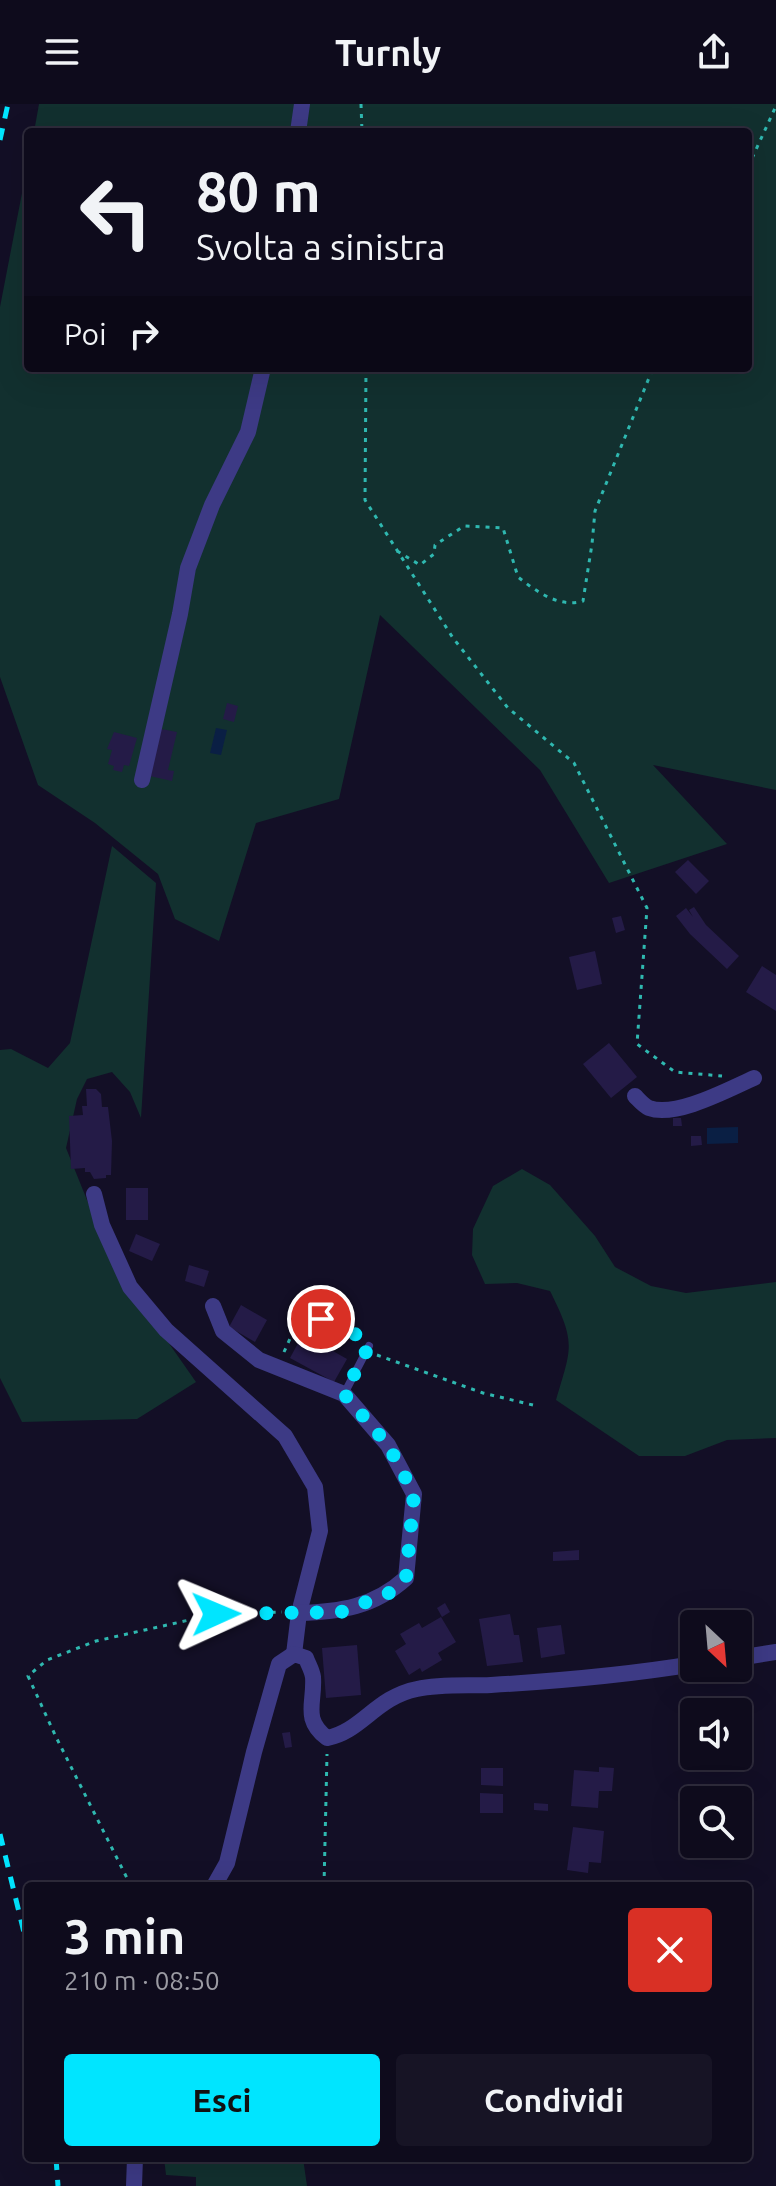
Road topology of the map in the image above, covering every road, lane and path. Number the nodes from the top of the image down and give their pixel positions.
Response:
1 (302, 104) edge
2 (361, 104) edge
3 (776, 106) edge
4 (299, 128) edge
5 (362, 128) edge
6 (752, 158) edge
7 (262, 372) edge
8 (366, 372) edge
9 (651, 372) edge
10 (397, 551) junction
11 (142, 780) dead end
12 (722, 1076) dead end
13 (754, 1078) dead end
14 (635, 1096) dead end
15 (94, 1194) dead end
16 (213, 1306) dead end
17 (369, 1346) junction
18 (277, 1367) junction
19 (344, 1394) junction
20 (537, 1406) dead end
21 (299, 1613) junction
22 (776, 1652) edge
23 (294, 1654) junction
24 (752, 1656) edge
25 (680, 1665) edge
26 (327, 1738) junction
27 (129, 1882) edge
28 (216, 1882) edge
29 (324, 1882) edge
30 (135, 2162) edge
31 (134, 2186) edge

1 - 4 street
2 - 5 path
3 - 6 path
7 - 11 street
8 - 10 path
9 - 10 path
10 - 12 path
13 - 14 street
15 - 21 street
16 - 18 street
17 - 18 path
17 - 19 lane
17 - 20 path
18 - 19 street
19 - 21 street
21 - 23 street
21 - 27 path
22 - 24 street
23 - 26 street
23 - 28 street
25 - 26 street
26 - 29 path
30 - 31 street

